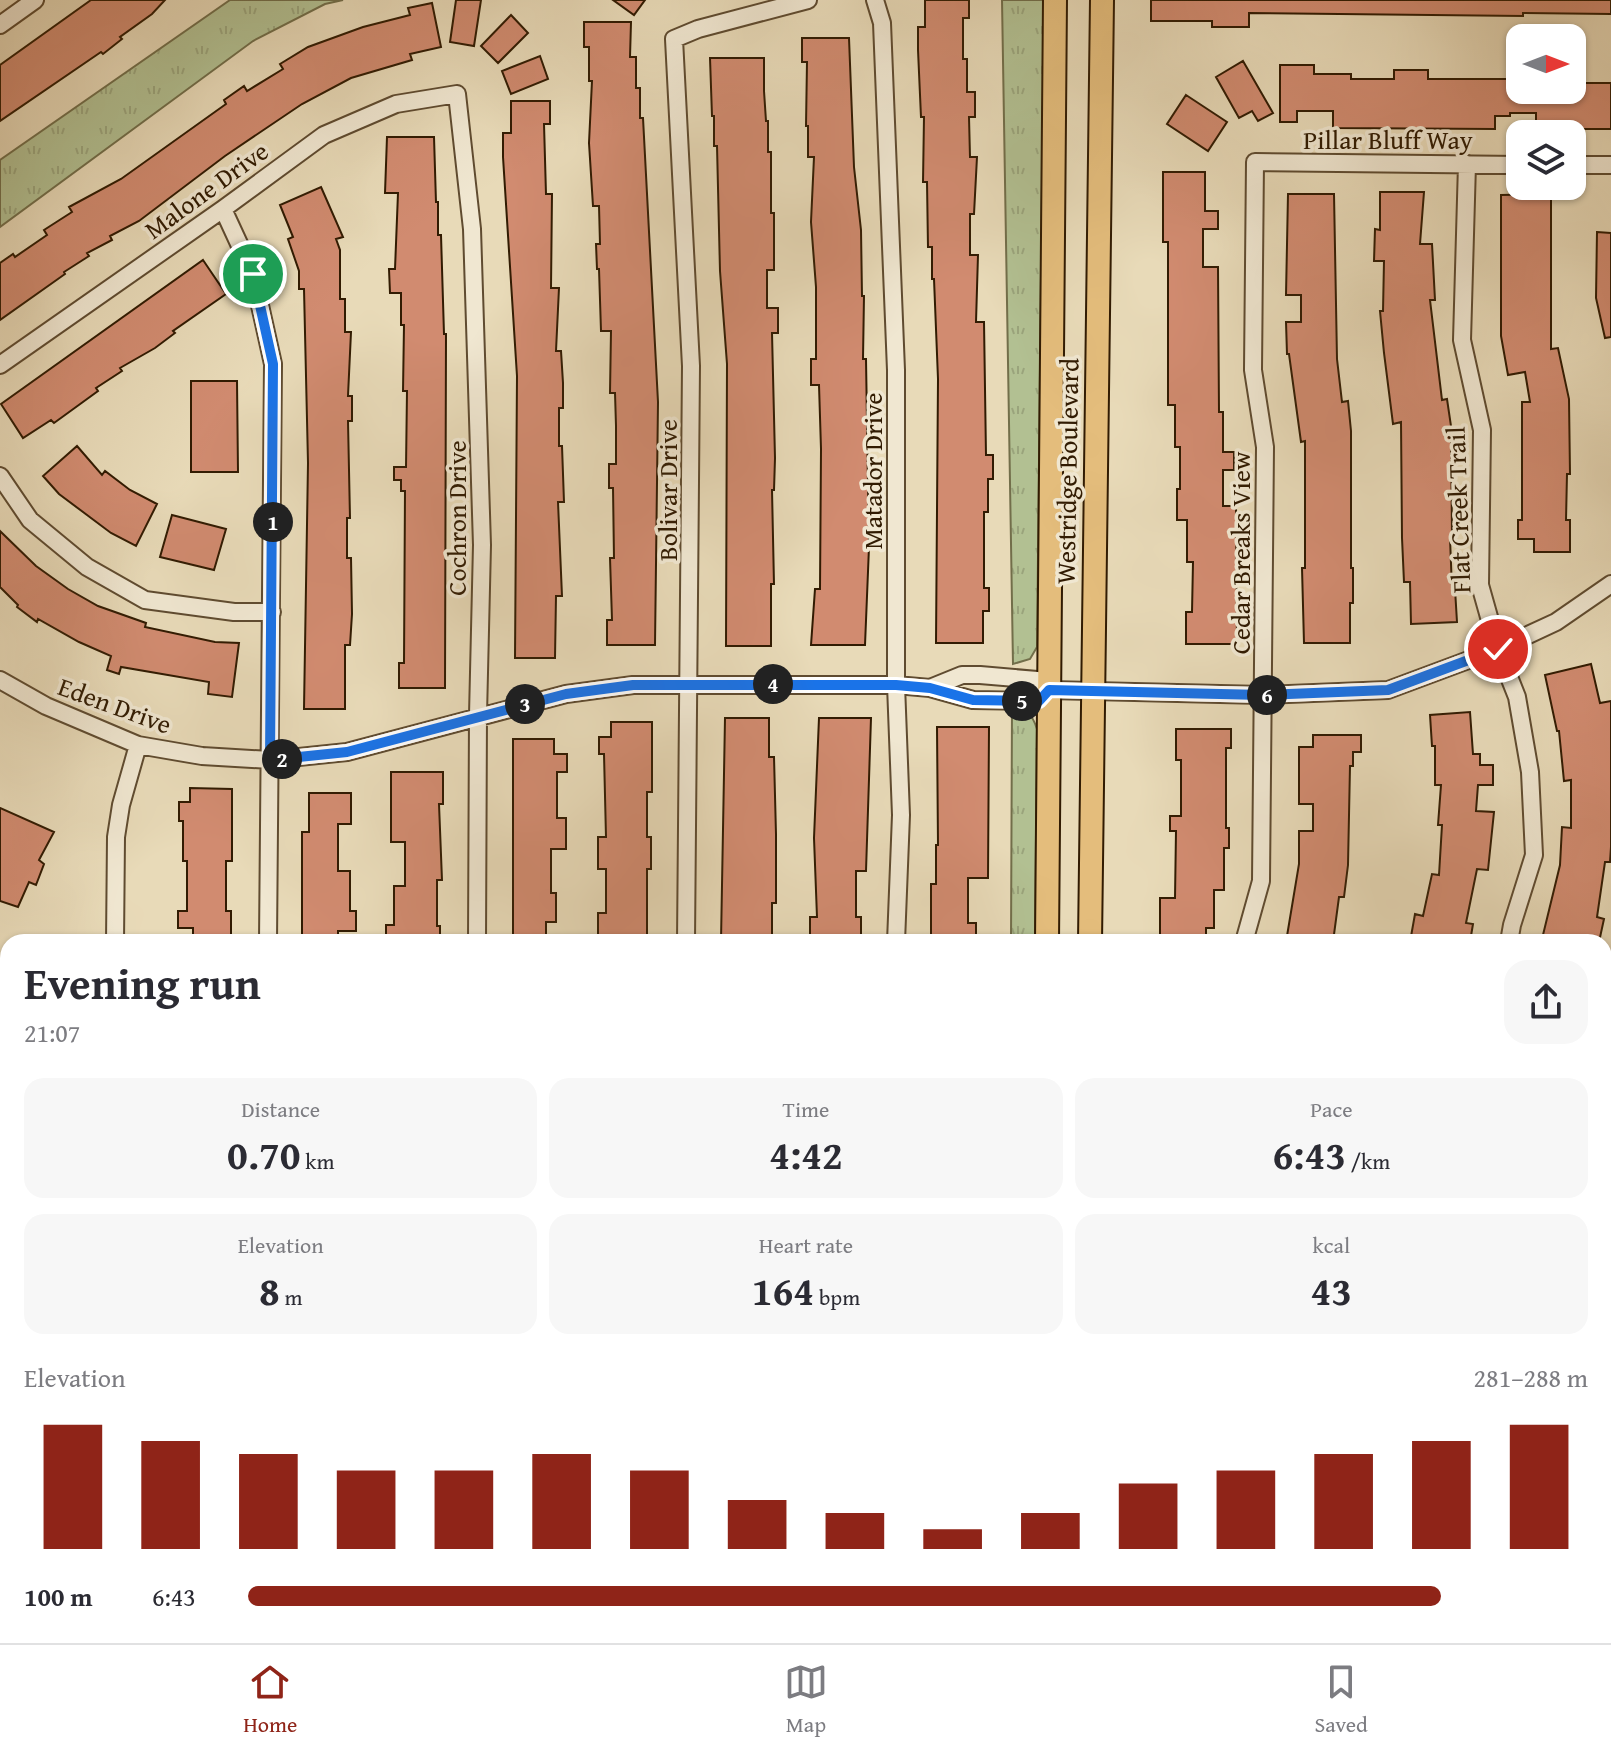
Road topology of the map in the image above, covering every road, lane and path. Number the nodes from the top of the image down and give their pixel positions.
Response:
1 (35, 0) edge
2 (808, 0) edge
3 (1055, 0) edge
4 (1102, 0) edge
5 (876, 1) edge
6 (2, 20) edge
7 (457, 94) joint
8 (1255, 162) joint
9 (1467, 164) junction
10 (1506, 165) edge
11 (1586, 165) edge
12 (1611, 165) edge
13 (223, 209) junction
14 (0, 365) edge
15 (0, 476) edge
16 (1611, 584) edge
17 (272, 612) junction
18 (1498, 649) junction
19 (0, 680) edge
20 (690, 684) junction
21 (896, 685) junction
22 (930, 688) junction
23 (1049, 690) junction
24 (1092, 690) junction
25 (1263, 695) junction
26 (478, 715) junction
27 (138, 745) junction
28 (270, 760) junction
29 (115, 934) edge
30 (268, 934) edge
31 (477, 934) edge
32 (686, 934) edge
33 (896, 934) edge
34 (1047, 934) edge
35 (1090, 934) edge
36 (1246, 934) edge
37 (1510, 934) edge

1 - 6 street
2 - 20 street, Bolivar Drive
3 - 23 main road, Westridge Boulevard
4 - 24 main road, Westridge Boulevard
5 - 21 street, Matador Drive
7 - 13 street, Malone Drive
7 - 26 street, Cochron Drive
8 - 9 street, Pillar Bluff Way
8 - 25 street, Cedar Breaks View
9 - 10 street, Pillar Bluff Way
9 - 18 street, Flat Creek Trail
11 - 12 street
13 - 14 street, Malone Drive
13 - 17 street
15 - 17 street
16 - 18 street, Eden Drive
17 - 28 street
18 - 25 street, Eden Drive
18 - 37 street, Flat Creek Trail
19 - 27 street, Eden Drive
20 - 21 street, Eden Drive
20 - 26 street, Eden Drive
20 - 32 street, Bolivar Drive
21 - 22 street, Eden Drive
21 - 33 street, Matador Drive
22 - 23 street, Eden Drive
22 - 23 street, Eden Drive
23 - 24 street, Eden Drive
23 - 34 main road, Westridge Boulevard
24 - 25 street, Eden Drive
24 - 35 main road, Westridge Boulevard
25 - 36 street, Cedar Breaks View
26 - 28 street, Eden Drive
26 - 31 street, Cochron Drive
27 - 28 street, Eden Drive
27 - 29 street
28 - 30 street

